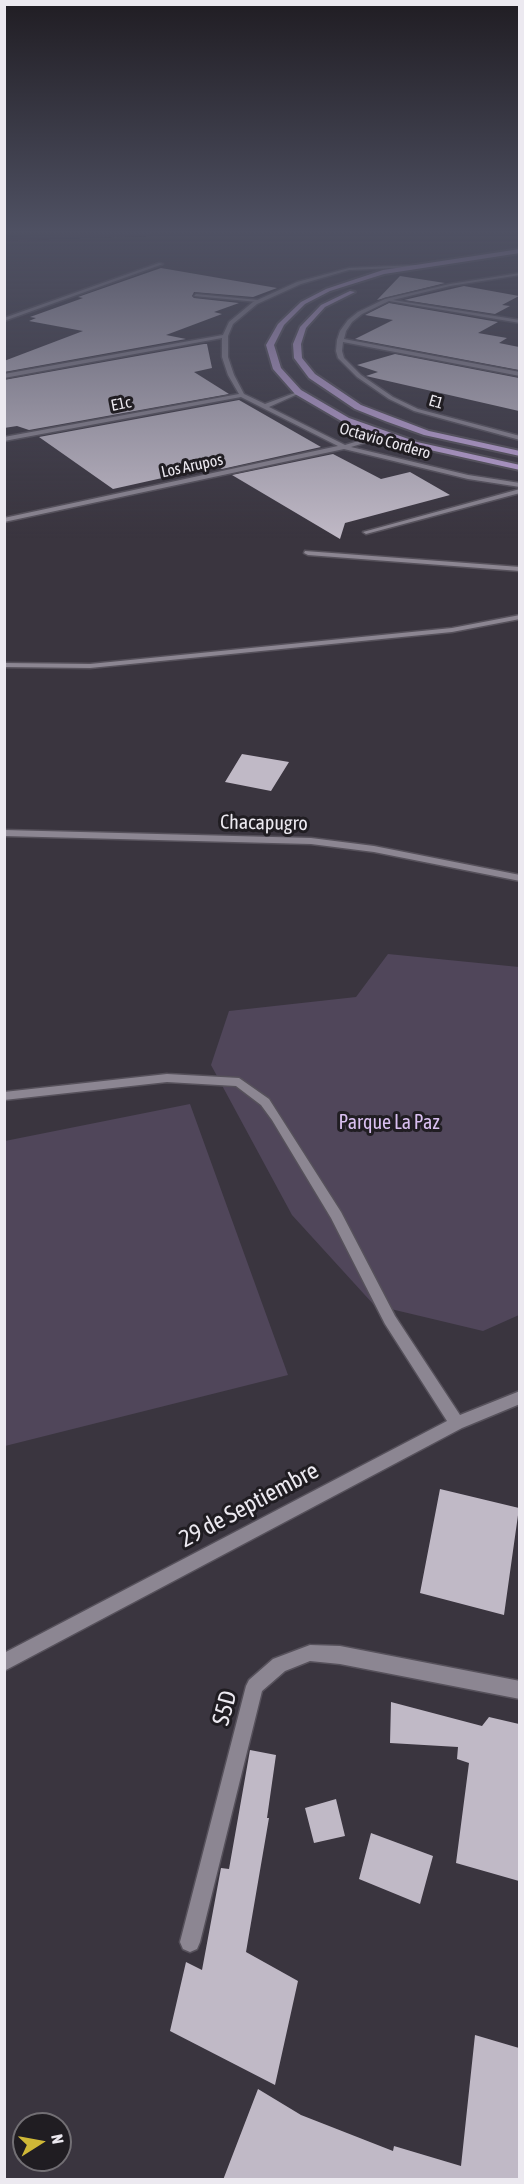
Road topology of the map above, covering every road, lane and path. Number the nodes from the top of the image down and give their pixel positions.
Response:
1 (225, 336) joint
2 (275, 336) edge
3 (301, 336) edge
4 (342, 336) edge
5 (340, 340) junction
6 (519, 374) edge
7 (4, 376) edge
8 (298, 392) junction
9 (242, 394) junction
10 (263, 406) junction
11 (385, 435) junction
12 (519, 438) edge
13 (4, 439) edge
14 (344, 447) junction
15 (519, 454) edge
16 (519, 468) edge
17 (519, 485) edge
18 (519, 491) edge
19 (4, 520) edge
20 (366, 532) dead end
21 (308, 553) dead end
22 (519, 569) edge
23 (519, 617) edge
24 (4, 665) edge
25 (4, 833) edge
26 (519, 878) edge
27 (4, 1096) edge
28 (519, 1397) edge
29 (457, 1423) junction
30 (4, 1663) edge
31 (519, 1690) edge
32 (190, 1942) dead end

1 - 7 street
1 - 9 street
2 - 8 highway
3 - 15 highway
4 - 5 street
5 - 6 street
5 - 12 street, E1
8 - 10 street
8 - 11 highway
9 - 10 street, Octavio Cordero
9 - 13 street, E1c
10 - 14 street, Octavio Cordero
11 - 14 street, Los Arupos
11 - 16 highway
14 - 17 street, Octavio Cordero
14 - 19 street, Los Arupos
18 - 20 street
21 - 22 street
23 - 24 street
25 - 26 street, Chacapugro
27 - 29 street
28 - 29 street, 29 de Septiembre
29 - 30 street, 29 de Septiembre
31 - 32 street, S5D

